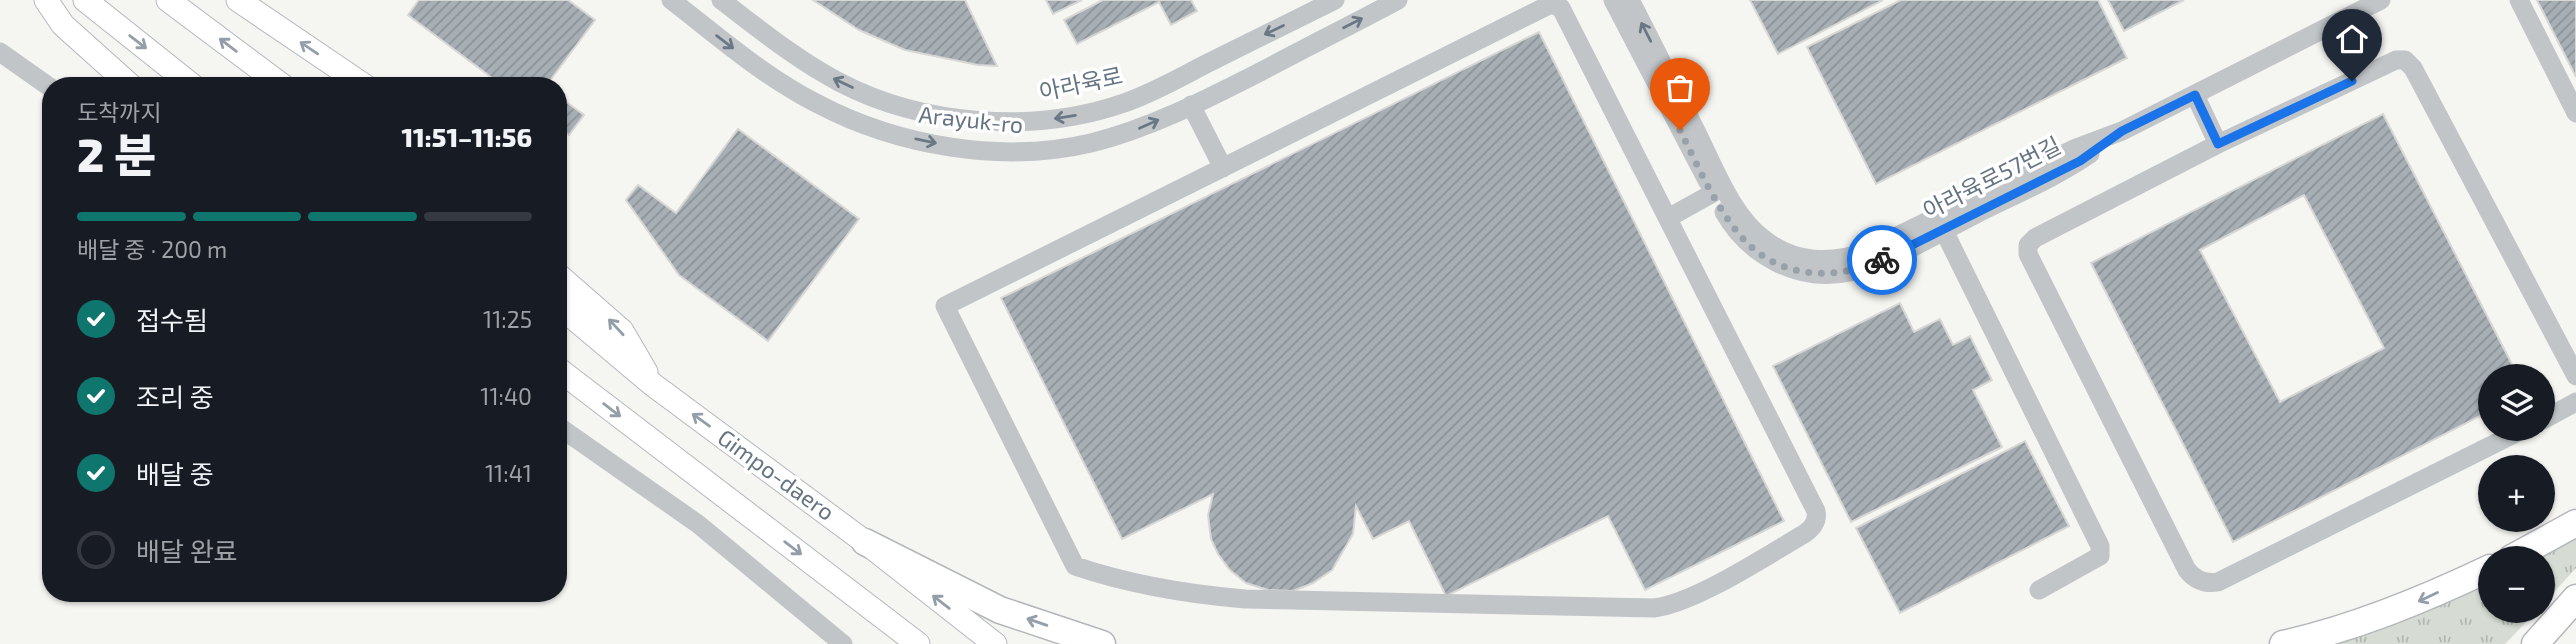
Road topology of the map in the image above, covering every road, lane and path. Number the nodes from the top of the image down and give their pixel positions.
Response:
1 (46, 0) edge
2 (85, 0) edge
3 (168, 0) edge
4 (238, 0) edge
5 (671, 0) edge
6 (722, 0) edge
7 (1335, 0) edge
8 (1398, 0) edge
9 (1613, 0) edge
10 (1630, 0) edge
11 (2381, 0) edge
12 (2519, 0) edge
13 (0, 52) edge
14 (121, 77) edge
15 (182, 77) edge
16 (271, 77) edge
17 (352, 77) edge
18 (42, 82) edge
19 (2195, 95) junction
20 (1191, 105) junction
21 (2576, 113) edge
22 (2122, 131) junction
23 (2218, 144) junction
24 (1223, 168) junction
25 (1713, 193) junction
26 (1668, 218) junction
27 (1944, 230) junction
28 (567, 283) edge
29 (567, 313) edge
30 (567, 376) edge
31 (2576, 376) edge
32 (652, 384) junction
33 (2576, 402) edge
34 (2555, 413) edge
35 (567, 432) edge
36 (2500, 441) edge
37 (2576, 523) edge
38 (865, 541) junction
39 (2534, 546) edge
40 (2478, 574) edge
41 (2039, 590) dead end
42 (2576, 598) edge
43 (843, 644) edge
44 (918, 644) edge
45 (995, 644) edge
46 (1102, 644) edge
47 (2283, 644) edge
48 (2535, 644) edge

1 - 14 main road
2 -> 15 main road
16 -> 3 main road
17 -> 4 main road
5 -> 20 street, Arayuk-ro
7 -> 6 street, 아라육로
20 -> 8 street, Arayuk-ro
9 - 25 street, 아라육로57번길
22 -> 10 street, 아라육로57번길
11 - 19 street, 아라육로57번길
12 - 21 street
13 - 18 street
19 - 22 street, 아라육로57번길
19 - 23 street
20 - 24 street
22 - 27 street, 아라육로57번길
23 - 31 street
23 - 36 street
24 - 26 street
24 - 26 street
25 - 26 street
25 - 27 street, 아라육로57번길
27 - 41 street
32 -> 28 main road
29 - 32 main road, Gimpo-daero
30 -> 44 main road, Gimpo-daero
38 -> 32 main road, Gimpo-daero
33 - 34 street
35 - 43 street
37 - 39 highway
45 -> 38 main road, Gimpo-daero
46 -> 38 highway
40 -> 47 highway
42 - 48 highway

